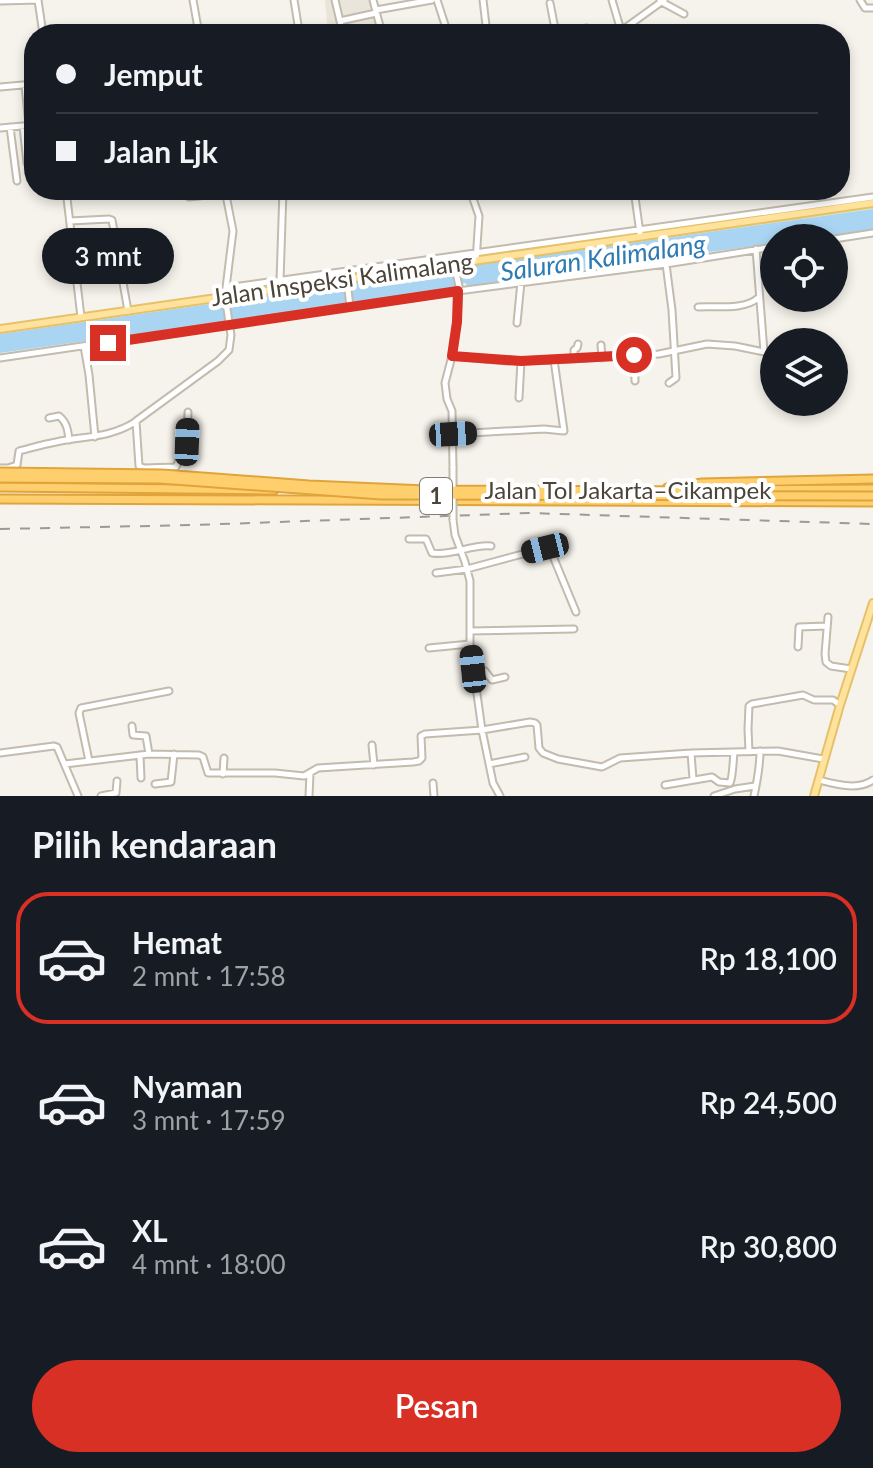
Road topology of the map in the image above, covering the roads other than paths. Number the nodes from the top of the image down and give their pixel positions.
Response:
1 (38, 0) edge
2 (193, 0) edge
3 (294, 0) edge
4 (335, 0) edge
5 (373, 0) edge
6 (434, 0) edge
7 (483, 0) edge
8 (860, 0) edge
9 (0, 1) edge
10 (614, 1) edge
11 (662, 1) edge
12 (550, 3) dead end
13 (873, 8) edge
14 (376, 12) junction
15 (684, 14) dead end
16 (340, 21) junction
17 (42, 24) edge
18 (197, 24) edge
19 (298, 24) edge
20 (341, 24) edge
21 (379, 24) edge
22 (444, 24) edge
23 (486, 24) edge
24 (554, 24) edge
25 (619, 24) edge
26 (632, 24) edge
27 (24, 85) edge
28 (0, 87) edge
29 (24, 126) edge
30 (10, 127) junction
31 (0, 128) edge
32 (17, 181) dead end
33 (873, 197) edge
34 (67, 200) edge
35 (225, 200) edge
36 (283, 200) edge
37 (473, 200) edge
38 (635, 200) edge
39 (873, 203) edge
40 (70, 221) junction
41 (640, 233) junction
42 (873, 233) edge
43 (848, 237) edge
44 (756, 249) junction
45 (760, 249) edge
46 (477, 252) junction
47 (426, 260) junction
48 (476, 261) junction
49 (666, 264) junction
50 (368, 268) junction
51 (427, 268) junction
52 (455, 268) junction
53 (333, 273) junction
54 (368, 277) junction
55 (280, 280) junction
56 (333, 282) junction
57 (347, 282) junction
58 (521, 282) junction
59 (245, 285) junction
60 (226, 288) junction
61 (458, 289) junction
62 (281, 290) junction
63 (246, 295) junction
64 (759, 297) junction
65 (226, 298) junction
66 (350, 306) junction
67 (698, 307) dead end
68 (128, 311) junction
69 (81, 317) junction
70 (230, 323) junction
71 (517, 323) dead end
72 (762, 328) edge
73 (0, 329) edge
74 (578, 344) dead end
75 (601, 345) dead end
76 (84, 346) junction
77 (675, 350) junction
78 (760, 351) edge
79 (634, 355) junction
80 (452, 356) junction
81 (0, 358) edge
82 (602, 358) junction
83 (574, 359) junction
84 (554, 360) junction
85 (521, 361) junction
86 (635, 381) dead end
87 (669, 383) dead end
88 (519, 398) dead end
89 (188, 412) dead end
90 (49, 418) dead end
91 (136, 421) junction
92 (453, 434) junction
93 (95, 437) junction
94 (69, 440) junction
95 (0, 470) edge
96 (0, 478) edge
97 (873, 479) edge
98 (0, 487) edge
99 (653, 490) junction
100 (873, 492) edge
101 (0, 499) edge
102 (873, 502) edge
103 (409, 539) dead end
104 (491, 546) dead end
105 (460, 551) junction
106 (467, 569) junction
107 (436, 573) dead end
108 (873, 603) edge
109 (576, 612) dead end
110 (828, 617) dead end
111 (873, 625) edge
112 (826, 626) junction
113 (865, 628) junction
114 (574, 629) dead end
115 (470, 631) junction
116 (470, 644) junction
117 (798, 647) dead end
118 (429, 648) dead end
119 (473, 669) junction
120 (851, 669) junction
121 (505, 677) dead end
122 (169, 691) dead end
123 (840, 705) junction
124 (132, 726) dead end
125 (482, 730) junction
126 (372, 745) dead end
127 (760, 751) junction
128 (749, 752) junction
129 (0, 753) edge
130 (691, 753) junction
131 (734, 753) junction
132 (149, 754) junction
133 (174, 754) junction
134 (140, 755) junction
135 (525, 757) dead end
136 (224, 758) dead end
137 (823, 759) junction
138 (89, 761) junction
139 (65, 764) junction
140 (489, 764) junction
141 (374, 765) junction
142 (223, 774) junction
143 (310, 774) junction
144 (141, 778) dead end
145 (693, 779) junction
146 (819, 780) junction
147 (873, 780) edge
148 (117, 781) dead end
149 (433, 783) dead end
150 (155, 784) dead end
151 (665, 785) dead end
152 (755, 786) junction
153 (78, 796) edge
154 (101, 796) edge
155 (309, 796) edge
156 (434, 796) edge
157 (500, 796) edge
158 (714, 796) edge
159 (754, 796) edge
160 (814, 796) edge

1 - 9 street
1 - 17 street
2 - 18 street
3 - 19 street
4 - 16 street
5 - 14 street
6 - 14 street
6 - 22 street
7 - 23 street
8 - 13 street
10 - 25 street
11 - 15 street
11 - 26 street
12 - 24 street
14 - 16 street
14 - 21 street
16 - 20 street
27 - 28 street
29 - 30 street
30 - 31 street
30 - 32 street
33 - 41 street, Jalan Inspeksi Kalimalang
34 - 40 street
35 - 60 street
36 - 55 street
37 - 46 street
38 - 41 street
39 - 41 main road, Jalan Inspeksi Kalimalang
40 - 68 street
40 - 69 street
41 - 46 street, Jalan Inspeksi Kalimalang
41 - 48 main road, Jalan Inspeksi Kalimalang
42 - 43 street
44 - 45 street
44 - 49 street
44 - 64 street
46 - 47 street, Jalan Inspeksi Kalimalang
46 - 48 street
47 - 50 street, Jalan Inspeksi Kalimalang
47 - 51 main road
48 - 52 main road, Jalan Inspeksi Kalimalang
49 - 58 street
49 - 77 street
50 - 53 street, Jalan Inspeksi Kalimalang
50 - 54 main road
51 - 52 main road, Jalan Inspeksi Kalimalang
51 - 54 main road, Jalan Inspeksi Kalimalang
52 - 61 street
53 - 55 street, Jalan Inspeksi Kalimalang
53 - 56 main road
54 - 57 main road, Jalan Inspeksi Kalimalang
55 - 59 street, Jalan Inspeksi Kalimalang
55 - 62 street
56 - 57 main road, Jalan Inspeksi Kalimalang
56 - 62 main road, Jalan Inspeksi Kalimalang
57 - 66 street
58 - 61 street
58 - 71 street
59 - 60 street, Jalan Inspeksi Kalimalang
59 - 63 main road
60 - 65 street
61 - 66 street
61 - 80 street
62 - 63 main road, Jalan Inspeksi Kalimalang
63 - 65 main road, Jalan Inspeksi Kalimalang
64 - 67 street
64 - 72 street
65 - 68 main road, Jalan Inspeksi Kalimalang
65 - 70 street
66 - 70 street
68 - 69 main road, Jalan Inspeksi Kalimalang
69 - 73 main road, Jalan Inspeksi Kalimalang
70 - 76 street
70 - 91 street
74 - 83 street
75 - 82 street
76 - 81 street
76 - 93 street
77 - 78 street
77 - 79 street
77 - 87 street
79 - 82 street
79 - 86 street
80 - 85 street
80 - 92 street
82 - 83 street
83 - 84 street
84 - 85 street
84 - 92 street
85 - 88 street
89 - 91 street
90 - 94 street
91 - 93 street
92 - 105 street, bridge
93 - 94 street
94 - 95 street
95 - 100 highway, 1, bridge
96 - 100 highway, 1, bridge
97 - 99 highway
98 - 99 highway, Jalan Tol Jakarta–Cikampek / 1
99 - 100 highway, Jalan Tol Jakarta–Cikampek / 1
101 - 102 highway, Jalan Tol Jakarta–Cikampek / 1
103 - 105 street
104 - 105 street
105 - 106 street
106 - 107 street
106 - 109 street
106 - 115 street
108 - 113 main road
110 - 112 street
111 - 113 street
112 - 117 street
112 - 120 street
113 - 120 main road
114 - 115 street
115 - 116 street
116 - 118 street
116 - 119 street
119 - 121 street
119 - 125 street
120 - 123 main road
122 - 138 street
123 - 128 street
123 - 137 main road
124 - 132 street
125 - 130 street
125 - 140 street
125 - 141 street
126 - 141 street
127 - 128 street
127 - 137 street
127 - 152 street
128 - 131 street
129 - 139 street
130 - 131 street
130 - 145 street
131 - 145 street
132 - 133 street
132 - 134 street
133 - 142 street
133 - 150 street
134 - 138 street
134 - 144 street
135 - 140 street
136 - 142 street
137 - 146 main road
138 - 139 street
139 - 153 street
140 - 157 street
141 - 143 street
142 - 143 street
143 - 155 street
145 - 151 street
146 - 147 street
146 - 160 main road
148 - 154 street
149 - 156 street
152 - 158 street
152 - 159 street

